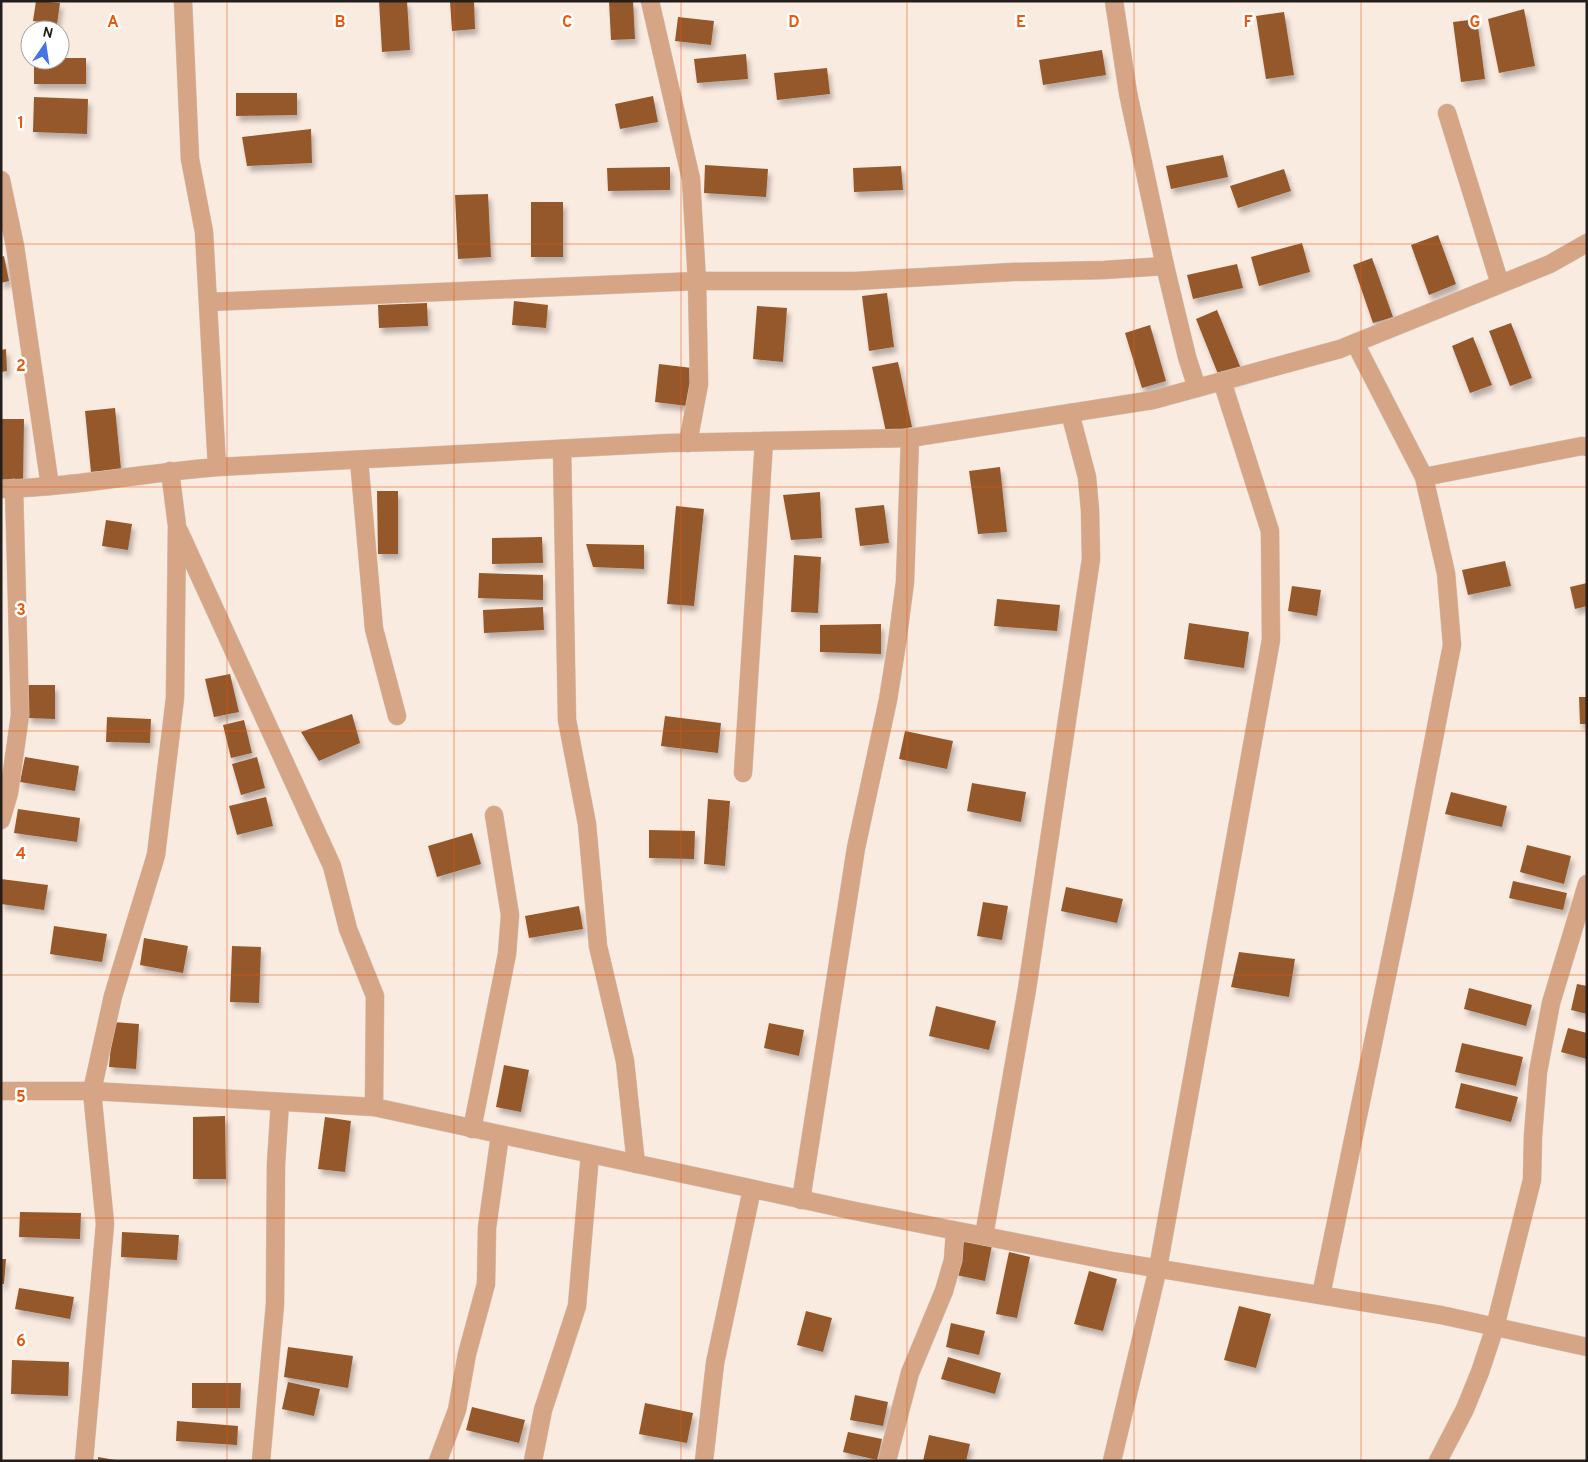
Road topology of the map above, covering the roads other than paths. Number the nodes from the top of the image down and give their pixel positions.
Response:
1 (183, 1) edge
2 (650, 1) edge
3 (1114, 1) edge
4 (1447, 113) dead end
5 (1, 180) edge
6 (1587, 243) edge
7 (1165, 266) junction
8 (698, 281) junction
9 (1500, 284) junction
10 (209, 302) junction
11 (1354, 343) junction
12 (1222, 381) junction
13 (1197, 388) junction
14 (1070, 413) junction
15 (910, 438) junction
16 (764, 441) junction
17 (688, 443) junction
18 (1587, 447) edge
19 (562, 449) junction
20 (359, 460) junction
21 (217, 467) junction
22 (170, 471) junction
23 (1424, 477) junction
24 (50, 486) junction
25 (8, 488) edge
26 (177, 526) junction
27 (397, 716) dead end
28 (743, 773) dead end
29 (494, 815) dead end
30 (1, 820) edge
31 (1587, 884) edge
32 (1, 1091) edge
33 (92, 1091) junction
34 (280, 1102) junction
35 (374, 1107) junction
36 (472, 1128) junction
37 (500, 1135) junction
38 (590, 1154) junction
39 (636, 1164) junction
40 (752, 1189) junction
41 (800, 1200) junction
42 (955, 1230) junction
43 (984, 1236) junction
44 (1158, 1268) junction
45 (1321, 1295) junction
46 (1494, 1327) junction
47 (1587, 1347) edge
48 (84, 1461) edge
49 (261, 1461) edge
50 (438, 1461) edge
51 (533, 1461) edge
52 (704, 1461) edge
53 (887, 1461) edge
54 (1112, 1461) edge
55 (1438, 1461) edge

1 - 10 street
2 - 8 street
3 - 7 street
4 - 9 street
5 - 24 street
6 - 9 street
7 - 8 street
7 - 13 street
8 - 10 street
8 - 17 street
9 - 11 street
10 - 21 street
11 - 12 street
11 - 23 street
12 - 13 street
12 - 44 street
13 - 14 street
14 - 15 street
14 - 43 street
15 - 16 street
15 - 41 street
16 - 17 street
16 - 28 street
17 - 19 street
18 - 23 street
19 - 20 street
19 - 39 street
20 - 21 street
20 - 27 street
21 - 22 street
22 - 24 street
22 - 26 street
23 - 45 street
24 - 25 street
25 - 30 street
26 - 33 street
26 - 35 street
29 - 36 street
31 - 46 street
32 - 33 street
33 - 34 street
33 - 48 street
34 - 35 street
34 - 49 street
35 - 36 street
36 - 37 street
37 - 38 street
37 - 50 street
38 - 39 street
38 - 51 street
39 - 40 street
40 - 41 street
40 - 52 street
41 - 42 street
42 - 43 street
42 - 53 street
43 - 44 street
44 - 45 street
44 - 54 street
45 - 46 street
46 - 47 street
46 - 55 street

